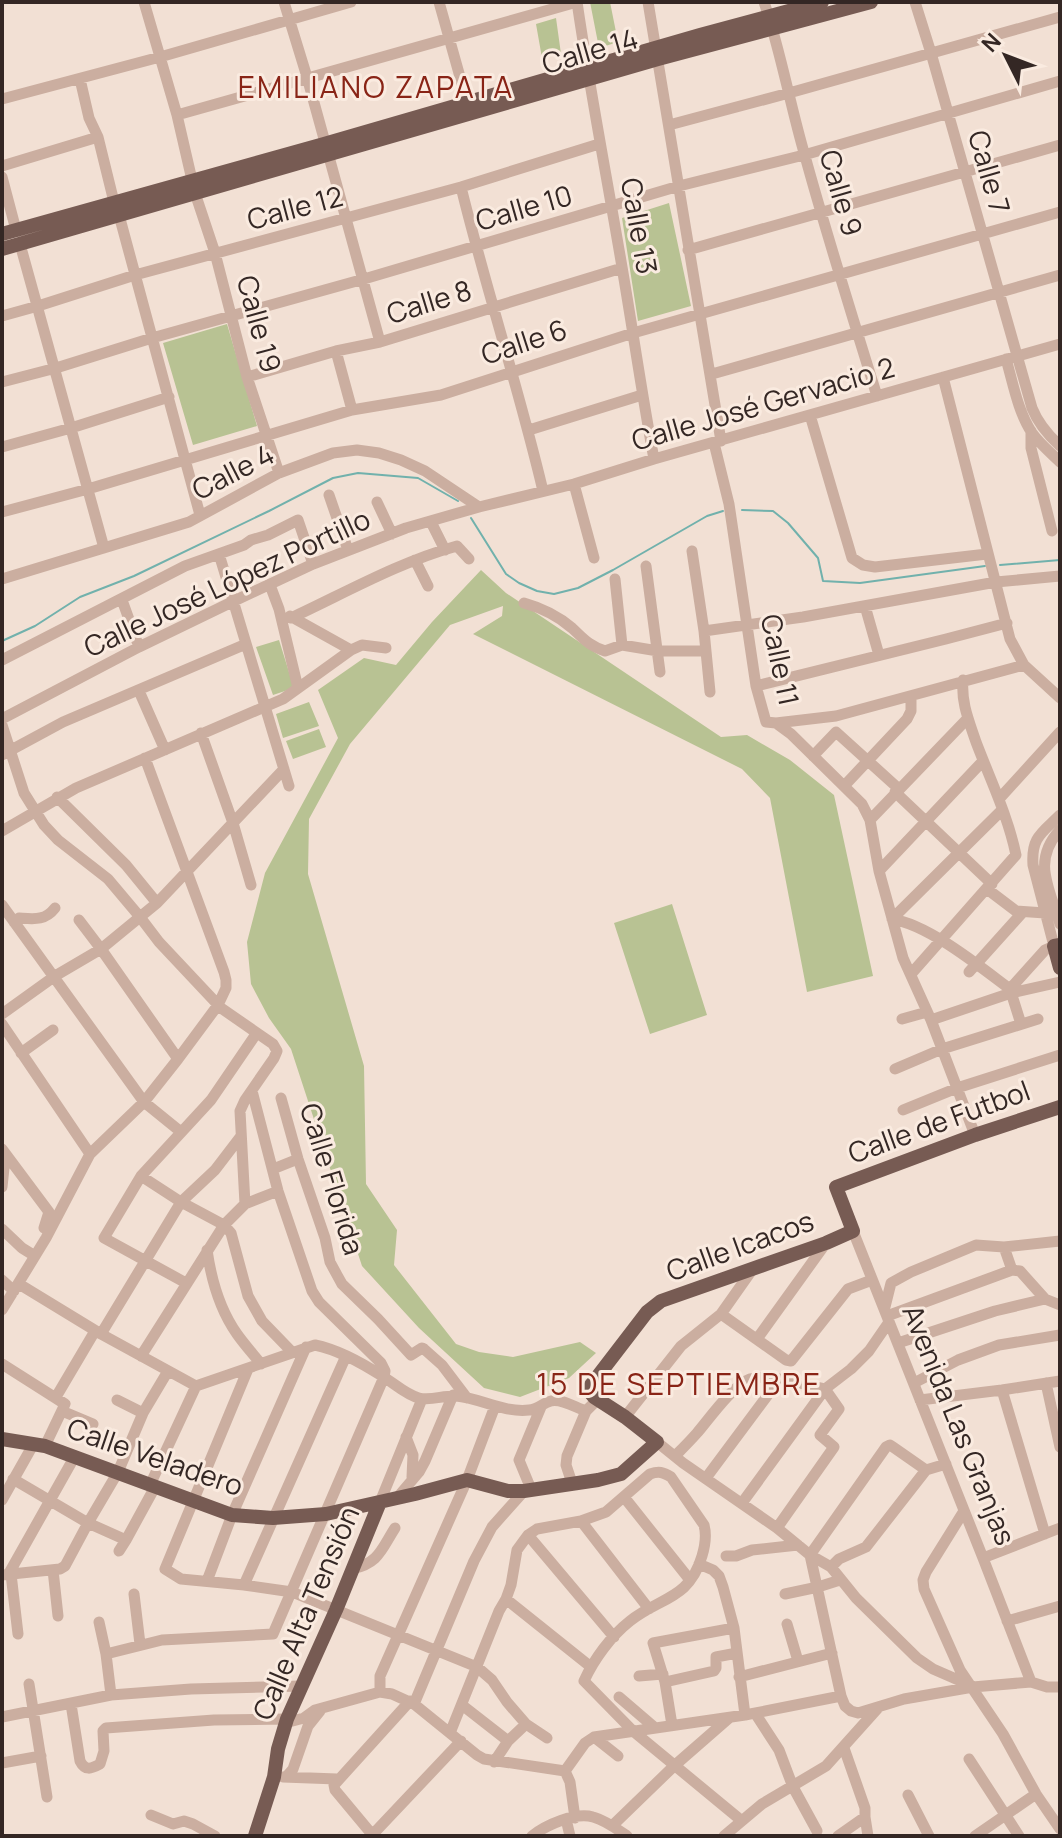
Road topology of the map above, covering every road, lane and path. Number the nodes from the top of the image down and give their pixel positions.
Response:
1 (144, 2) edge
2 (284, 2) edge
3 (351, 2) edge
4 (439, 2) edge
5 (577, 2) edge
6 (648, 2) edge
7 (822, 2) edge
8 (871, 2) edge
9 (915, 2) edge
10 (769, 16) edge
11 (1060, 17) edge
12 (289, 21) junction
13 (450, 39) junction
14 (931, 53) junction
15 (657, 54) junction
16 (160, 57) junction
17 (588, 74) junction
18 (307, 77) junction
19 (80, 79) junction
20 (1060, 81) edge
21 (789, 93) junction
22 (2, 99) edge
23 (469, 108) junction
24 (948, 112) junction
25 (177, 115) junction
26 (669, 125) junction
27 (98, 137) junction
28 (599, 144) junction
29 (1060, 145) edge
30 (326, 150) junction
31 (804, 155) junction
32 (2, 166) edge
33 (964, 171) junction
34 (2, 177) edge
35 (679, 186) junction
36 (194, 187) junction
37 (461, 187) junction
38 (611, 207) junction
39 (117, 208) junction
40 (1060, 212) edge
41 (822, 213) junction
42 (347, 219) junction
43 (982, 233) junction
44 (13, 236) edge
45 (476, 247) junction
46 (2, 249) edge
47 (688, 250) junction
48 (215, 253) junction
49 (622, 268) junction
50 (839, 274) junction
51 (135, 275) junction
52 (1060, 275) edge
53 (364, 279) junction
54 (999, 292) junction
55 (38, 306) junction
56 (494, 308) junction
57 (701, 314) junction
58 (2, 316) edge
59 (231, 317) junction
60 (857, 332) junction
61 (633, 333) junction
62 (152, 338) junction
63 (380, 342) junction
64 (1060, 344) edge
65 (336, 351) junction
66 (1018, 355) junction
67 (1006, 359) junction
68 (56, 368) junction
69 (511, 372) junction
70 (712, 374) junction
71 (247, 377) junction
72 (943, 377) junction
73 (2, 382) edge
74 (642, 395) junction
75 (877, 396) junction
76 (169, 397) junction
77 (352, 410) junction
78 (810, 415) junction
79 (71, 428) junction
80 (529, 430) junction
81 (1031, 431) junction
82 (265, 436) junction
83 (718, 442) junction
84 (1060, 446) edge
85 (2, 447) edge
86 (654, 459) junction
87 (186, 460) junction
88 (1060, 462) edge
89 (279, 473) junction
90 (574, 484) junction
91 (88, 489) junction
92 (543, 491) junction
93 (329, 495) dead end
94 (377, 502) dead end
95 (479, 507) junction
96 (2, 512) edge
97 (200, 515) junction
98 (431, 522) junction
99 (1054, 524) edge
100 (392, 534) junction
101 (104, 548) junction
102 (451, 548) junction
103 (348, 550) junction
104 (692, 551) dead end
105 (219, 554) junction
106 (987, 554) junction
107 (594, 558) dead end
108 (469, 559) dead end
109 (415, 560) junction
110 (313, 564) junction
111 (646, 566) dead end
112 (1060, 576) edge
113 (2, 579) edge
114 (615, 579) dead end
115 (996, 582) junction
116 (270, 585) junction
117 (428, 586) dead end
118 (122, 600) junction
119 (234, 601) junction
120 (524, 603) dead end
121 (865, 606) junction
122 (279, 609) junction
123 (291, 618) junction
124 (1007, 623) junction
125 (747, 625) junction
126 (704, 631) junction
127 (246, 644) junction
128 (622, 645) junction
129 (139, 647) junction
130 (386, 648) dead end
131 (351, 650) junction
132 (658, 651) junction
133 (706, 651) junction
134 (879, 655) junction
135 (2, 660) edge
136 (1024, 665) junction
137 (660, 672) dead end
138 (963, 680) junction
139 (756, 686) junction
140 (298, 688) junction
141 (139, 691) junction
142 (710, 692) dead end
143 (911, 696) junction
144 (1060, 698) edge
145 (264, 705) junction
146 (968, 718) junction
147 (2, 719) edge
148 (776, 723) junction
149 (2, 725) edge
150 (1060, 732) edge
151 (201, 733) junction
152 (165, 750) junction
153 (6, 753) edge
154 (813, 756) junction
155 (145, 758) junction
156 (868, 760) junction
157 (983, 761) junction
158 (284, 769) junction
159 (845, 785) junction
160 (289, 786) dead end
161 (897, 790) junction
162 (57, 797) junction
163 (1001, 805) junction
164 (35, 811) junction
165 (1060, 815) edge
166 (870, 820) junction
167 (233, 823) junction
168 (926, 823) junction
169 (1060, 830) edge
170 (2, 831) edge
171 (959, 854) junction
172 (186, 870) junction
173 (879, 871) junction
174 (251, 885) dead end
175 (990, 887) junction
176 (1056, 892) edge
177 (157, 903) junction
178 (2, 905) edge
179 (55, 908) dead end
180 (1022, 913) junction
181 (1045, 913) junction
182 (140, 917) junction
183 (892, 919) junction
184 (79, 920) dead end
185 (14, 922) junction
186 (1060, 924) edge
187 (941, 941) junction
188 (1057, 946) edge
189 (101, 949) junction
190 (972, 968) junction
191 (1060, 968) edge
192 (911, 974) junction
193 (55, 976) junction
194 (1060, 982) edge
195 (1011, 991) junction
196 (218, 1005) junction
197 (2, 1014) edge
198 (929, 1016) junction
199 (902, 1019) dead end
200 (1038, 1019) dead end
201 (2, 1024) edge
202 (1021, 1024) junction
203 (53, 1030) dead end
204 (256, 1034) junction
205 (942, 1049) junction
206 (21, 1053) junction
207 (1060, 1055) edge
208 (178, 1059) junction
209 (895, 1069) dead end
210 (957, 1088) junction
211 (252, 1091) junction
212 (281, 1098) dead end
213 (144, 1102) junction
214 (1060, 1107) edge
215 (903, 1110) dead end
216 (181, 1132) junction
217 (241, 1135) junction
218 (975, 1135) junction
219 (90, 1154) junction
220 (298, 1159) junction
221 (4, 1160) edge
222 (273, 1169) junction
223 (141, 1176) junction
224 (2, 1187) edge
225 (836, 1187) joint
226 (278, 1191) junction
227 (181, 1202) junction
228 (245, 1204) junction
229 (224, 1225) junction
230 (2, 1229) edge
231 (853, 1231) junction
232 (46, 1238) junction
233 (1060, 1241) edge
234 (826, 1243) junction
235 (1004, 1247) junction
236 (207, 1250) junction
237 (35, 1256) junction
238 (146, 1261) junction
239 (752, 1270) junction
240 (1012, 1270) junction
241 (2, 1280) edge
242 (186, 1283) junction
243 (874, 1284) junction
244 (17, 1288) junction
245 (1045, 1299) junction
246 (1060, 1305) edge
247 (2, 1310) edge
248 (886, 1311) junction
249 (721, 1314) junction
250 (98, 1332) junction
251 (1060, 1335) edge
252 (757, 1339) junction
253 (898, 1343) junction
254 (306, 1347) junction
255 (292, 1352) junction
256 (141, 1356) junction
257 (346, 1356) junction
258 (2, 1364) edge
259 (261, 1364) junction
260 (248, 1369) junction
261 (168, 1371) junction
262 (384, 1377) junction
263 (779, 1380) junction
264 (1060, 1381) edge
265 (914, 1383) junction
266 (1046, 1383) junction
267 (196, 1386) junction
268 (825, 1389) junction
269 (1002, 1390) junction
270 (453, 1395) junction
271 (593, 1395) junction
272 (467, 1398) junction
273 (422, 1399) junction
274 (117, 1400) dead end
275 (920, 1400) junction
276 (61, 1404) junction
277 (495, 1406) junction
278 (541, 1407) junction
279 (586, 1411) junction
280 (143, 1413) junction
281 (625, 1417) junction
282 (93, 1424) dead end
283 (406, 1437) junction
284 (2, 1439) edge
285 (660, 1444) junction
286 (39, 1446) junction
287 (1060, 1447) edge
288 (75, 1456) junction
289 (677, 1458) junction
290 (946, 1464) junction
291 (926, 1470) junction
292 (118, 1472) junction
293 (671, 1477) junction
294 (412, 1478) junction
295 (706, 1478) junction
296 (13, 1479) junction
297 (467, 1480) junction
298 (572, 1483) junction
299 (152, 1486) junction
300 (528, 1490) junction
301 (624, 1497) junction
302 (397, 1498) junction
303 (2, 1500) edge
304 (49, 1502) junction
305 (192, 1502) junction
306 (380, 1502) junction
307 (742, 1503) junction
308 (964, 1511) junction
309 (326, 1514) junction
310 (232, 1515) junction
311 (273, 1518) junction
312 (581, 1521) junction
313 (88, 1523) junction
314 (395, 1528) dead end
315 (777, 1528) junction
316 (1060, 1528) edge
317 (1045, 1534) junction
318 (528, 1535) junction
319 (126, 1540) junction
320 (798, 1545) junction
321 (119, 1551) dead end
322 (810, 1555) junction
323 (726, 1556) dead end
324 (983, 1558) junction
325 (699, 1564) junction
326 (831, 1567) junction
327 (352, 1569) junction
328 (57, 1570) junction
329 (7, 1575) edge
330 (690, 1580) junction
331 (840, 1580) junction
332 (207, 1581) junction
333 (244, 1585) junction
334 (818, 1587) junction
335 (292, 1592) junction
336 (134, 1594) dead end
337 (785, 1594) dead end
338 (506, 1599) junction
339 (1060, 1606) edge
340 (649, 1609) junction
341 (336, 1610) junction
342 (58, 1616) dead end
343 (1007, 1621) junction
344 (99, 1622) dead end
345 (787, 1624) dead end
346 (734, 1628) junction
347 (18, 1634) dead end
348 (397, 1635) junction
349 (614, 1637) junction
350 (140, 1644) junction
351 (437, 1650) junction
352 (737, 1653) junction
353 (832, 1653) junction
354 (106, 1654) junction
355 (798, 1661) junction
356 (477, 1667) junction
357 (591, 1667) junction
358 (639, 1676) dead end
359 (739, 1677) junction
360 (664, 1678) junction
361 (1031, 1682) junction
362 (29, 1684) dead end
363 (302, 1686) junction
364 (973, 1687) junction
365 (1060, 1687) edge
366 (380, 1692) junction
367 (111, 1695) junction
368 (841, 1696) junction
369 (619, 1697) dead end
370 (412, 1702) junction
371 (71, 1704) junction
372 (462, 1705) junction
373 (879, 1708) junction
374 (321, 1709) junction
375 (35, 1712) junction
376 (750, 1714) junction
377 (2, 1717) edge
378 (730, 1717) junction
379 (286, 1721) junction
380 (526, 1724) junction
381 (672, 1725) junction
382 (654, 1727) junction
383 (633, 1731) junction
384 (450, 1733) junction
385 (594, 1737) junction
386 (547, 1738) dead end
387 (461, 1741) junction
388 (508, 1741) junction
389 (844, 1748) junction
390 (41, 1756) junction
391 (618, 1756) dead end
392 (969, 1759) dead end
393 (494, 1762) junction
394 (2, 1763) edge
395 (674, 1766) junction
396 (565, 1771) junction
397 (280, 1777) junction
398 (336, 1782) junction
399 (793, 1787) junction
400 (1036, 1794) junction
401 (908, 1795) dead end
402 (47, 1797) dead end
403 (151, 1815) dead end
404 (1005, 1815) junction
405 (865, 1817) junction
406 (570, 1818) junction
407 (742, 1821) junction
408 (1058, 1822) edge
409 (612, 1826) junction
410 (817, 1831) dead end
411 (215, 1836) edge
412 (255, 1836) edge
413 (532, 1836) edge
414 (570, 1836) edge
415 (627, 1836) edge
416 (724, 1836) edge
417 (838, 1836) edge
418 (868, 1836) edge
419 (929, 1836) edge
420 (975, 1836) edge
421 (1019, 1836) edge

1 - 16 street, Calle 19
2 - 12 street
3 - 12 street
4 - 13 street
5 - 13 street
5 - 17 street, Calle 13
6 - 15 street, Calle 11
7 - 10 main road, Calle 14
8 - 10 main road, Calle 14
9 - 14 street, Calle 7
10 - 15 main road, Calle 14
10 - 21 street, Calle 9
11 - 14 street
12 - 16 street
12 - 18 street
13 - 18 street
13 - 23 street
14 - 21 street
14 - 24 street, Calle 7
15 - 17 main road, Calle 14
15 - 26 street, Calle 11
16 - 19 street
16 - 25 street, Calle 19
17 - 23 main road, Calle 14
17 - 28 street, Calle 13
18 - 25 street
18 - 30 street
19 - 22 street
19 - 27 street
20 - 24 street, Calle 10
21 - 26 street
21 - 31 street, Calle 9
23 - 30 main road, Calle 14
24 - 31 street, Calle 10
24 - 33 street, Calle 7
25 - 36 street, Calle 19
26 - 35 street, Calle 11
27 - 32 street
27 - 39 street
28 - 37 street, Calle 12
28 - 38 street, Calle 13
29 - 33 street
30 - 36 main road, Calle 14
30 - 42 street
31 - 35 street, Calle 10
31 - 41 street, Calle 9
33 - 41 street
33 - 43 street, Calle 7
34 - 44 street
35 - 38 street, Calle 10
35 - 47 street, Calle 11
36 - 39 main road, Calle 14
36 - 48 street, Calle 19
37 - 42 street, Calle 12
37 - 45 street
38 - 45 street, Calle 10
38 - 49 street, Calle 13
39 - 44 main road, Calle 14
39 - 51 street
40 - 43 street, Calle 6
41 - 47 street
41 - 50 street, Calle 9
42 - 48 street, Calle 12
42 - 53 street
43 - 50 street, Calle 6
43 - 54 street, Calle 7
44 - 46 main road, Calle 14
44 - 55 street
45 - 53 street, Calle 10
45 - 56 street
47 - 57 street, Calle 11
48 - 51 street, Calle 12
48 - 59 street, Calle 19
49 - 56 street, Calle 8
49 - 61 street, Calle 13
50 - 57 street, Calle 6
50 - 60 street, Calle 9
51 - 55 street, Calle 12
51 - 62 street
52 - 54 street
53 - 59 street, Calle 10
53 - 63 street
54 - 60 street
54 - 66 street, Calle 7
55 - 58 street, Calle 12
55 - 68 street
56 - 63 street, Calle 8
56 - 69 street
57 - 61 street, Calle 6
57 - 70 street, Calle 11
59 - 62 street, Calle 10
59 - 71 street, Calle 19
60 - 70 street
60 - 75 street, Calle 9
61 - 69 street, Calle 6
61 - 74 street, Calle 13
62 - 68 street, Calle 10
62 - 76 street
63 - 65 street, Calle 8
64 - 66 street, Calle José Gervacio 2
65 - 71 street, Calle 8
65 - 77 street
66 - 67 street, Calle José Gervacio 2
66 - 84 street, Calle 7
67 - 72 street, Calle José Gervacio 2
67 - 81 street
68 - 73 street, Calle 10
68 - 79 street
69 - 77 street, Calle 6
69 - 80 street
70 - 83 street, Calle 11
71 - 82 street, Calle 19
72 - 75 street, Calle José Gervacio 2
72 - 106 street
74 - 80 street
74 - 86 street, Calle 13
75 - 78 street, Calle José Gervacio 2
76 - 79 street
76 - 87 street
77 - 82 street, Calle 6
78 - 83 street, Calle José Gervacio 2
78 - 106 street
79 - 85 street
79 - 91 street
80 - 92 street
81 - 88 street
81 - 99 street
82 - 87 street, Calle 6
82 - 89 street, Calle 19
83 - 86 street, Calle José Gervacio 2
83 - 125 street, Calle 11
86 - 90 street, Calle José Gervacio 2
87 - 91 street, Calle 6
87 - 97 street
89 - 95 street, Calle 4
89 - 97 street, Calle 4
90 - 92 street, Calle José Gervacio 2
90 - 107 street
91 - 96 street, Calle 6
91 - 101 street
92 - 95 street, Calle José Gervacio 2
93 - 103 street
94 - 100 street
95 - 98 street, Calle José López Portillo
97 - 101 street, Calle 4
98 - 100 street, Calle José López Portillo
98 - 102 street
100 - 103 street, Calle José López Portillo
101 - 113 street, Calle 4
102 - 108 street
102 - 109 street
103 - 110 street, Calle José López Portillo
104 - 126 street
105 - 110 street
105 - 118 street
105 - 119 street
106 - 115 street
109 - 117 street
109 - 123 street
110 - 116 street, Calle José López Portillo
111 - 132 street
112 - 115 street
114 - 128 street
115 - 121 street
115 - 124 street
116 - 119 street, Calle José López Portillo
116 - 122 street
118 - 129 street
118 - 135 street
119 - 127 street
119 - 129 street, Calle José López Portillo
120 - 128 street
121 - 125 street
121 - 134 street
122 - 123 street
122 - 140 street
123 - 131 street
124 - 134 street
124 - 136 street
125 - 126 street
125 - 139 street, Calle 11
126 - 133 street
127 - 141 street
127 - 145 street
128 - 132 street
129 - 147 street, Calle José López Portillo
130 - 131 street
131 - 140 street
132 - 133 street
132 - 137 street
133 - 142 street
134 - 139 street
136 - 138 street, Calle 11
136 - 144 street
138 - 143 street, Calle 11
138 - 146 street
139 - 148 street, Calle 11
140 - 145 street
141 - 152 street
141 - 153 street
143 - 148 street, Calle 11
143 - 156 street
145 - 151 street
145 - 158 street
146 - 157 street
146 - 161 street
148 - 154 street
149 - 153 street
150 - 163 street
151 - 152 street
151 - 167 street
152 - 155 street
153 - 164 street
154 - 156 street
154 - 159 street
155 - 162 street
155 - 172 street
156 - 159 street
156 - 161 street
157 - 163 street
157 - 168 street
158 - 160 street
158 - 167 street
159 - 166 street
161 - 166 street
161 - 168 street
162 - 164 street
162 - 177 street
163 - 171 street
163 - 175 street
164 - 170 street
164 - 182 street
165 - 181 street
166 - 173 street
167 - 172 street
167 - 174 street
168 - 171 street
168 - 173 street
169 - 176 street
171 - 175 street
171 - 183 street
172 - 177 street
172 - 196 street
173 - 183 street
175 - 180 street
175 - 187 street
176 - 186 street
177 - 182 street
178 - 185 street
179 - 185 street
180 - 181 street
180 - 190 street
181 - 188 street
182 - 189 street
182 - 196 street
183 - 187 street
183 - 192 street
184 - 189 street
185 - 193 street
187 - 190 street
187 - 192 street
188 - 191 main road
188 - 195 street
189 - 193 street
189 - 208 street
190 - 195 street
192 - 198 street
193 - 197 street
193 - 213 street
194 - 195 street
195 - 198 street
195 - 202 street
196 - 204 street
196 - 208 street
198 - 199 street
198 - 205 street
200 - 202 street
201 - 206 street
202 - 205 street
203 - 206 street
204 - 211 street
204 - 216 street
205 - 209 street
205 - 210 street
206 - 219 street
207 - 210 street
208 - 213 street
210 - 215 street
210 - 218 street
211 - 217 street
211 - 222 street
212 - 220 street, Calle Florida
213 - 216 street
213 - 219 street
214 - 218 main road, Calle de Futbol
216 - 223 street
217 - 227 street
217 - 228 street
218 - 225 main road, Calle de Futbol
219 - 232 street
220 - 222 street
220 - 272 street, Calle Florida
221 - 224 street
221 - 232 street
222 - 226 street
223 - 227 street
223 - 238 street
225 - 231 main road, Avenida Las Granjas
226 - 228 street
226 - 262 street
227 - 229 street
227 - 238 street
228 - 229 street
229 - 236 street
229 - 255 street
230 - 237 street
231 - 234 main road, Calle Icacos
231 - 243 street, Avenida Las Granjas
232 - 237 street
233 - 235 street
234 - 239 main road, Calle Icacos
234 - 252 street
235 - 240 street
235 - 248 street
236 - 242 street
236 - 259 street
237 - 244 street
238 - 242 street
238 - 250 street
239 - 249 street
239 - 271 main road, Calle Icacos
240 - 245 street
240 - 248 street
241 - 244 street
242 - 256 street
243 - 248 street, Avenida Las Granjas
243 - 252 street
244 - 247 street
244 - 250 street
245 - 246 street
245 - 253 street
248 - 253 street, Avenida Las Granjas
248 - 268 street
249 - 252 street
249 - 281 street
250 - 256 street
250 - 276 street
251 - 265 street
253 - 265 street, Avenida Las Granjas
254 - 255 street
254 - 257 street
254 - 310 street
255 - 259 street
256 - 261 street
257 - 262 street
257 - 311 street
258 - 276 street
259 - 260 street
260 - 267 street
260 - 305 street
261 - 267 street
261 - 280 street
262 - 273 street
262 - 309 street
263 - 268 street
263 - 289 street
263 - 295 street
264 - 266 street
265 - 275 street, Avenida Las Granjas
266 - 269 street
266 - 287 street
267 - 299 street
268 - 307 street
268 - 315 street
269 - 275 street
269 - 317 street
270 - 272 street
270 - 273 street
270 - 294 street
271 - 279 street
271 - 281 main road
272 - 277 street
273 - 283 street
274 - 280 street
275 - 290 street, Avenida Las Granjas
276 - 282 street
276 - 286 street
277 - 278 street
277 - 297 street
278 - 279 street
278 - 300 street
279 - 298 street
280 - 292 street
281 - 285 main road
283 - 294 street
283 - 306 street
284 - 286 main road, Calle Veladero
285 - 289 street
285 - 298 main road, Calle Veladero
286 - 288 main road, Calle Veladero
286 - 296 street
288 - 292 main road, Calle Veladero
288 - 304 street
289 - 293 street
289 - 295 street
290 - 291 street
290 - 308 street, Avenida Las Granjas
291 - 322 street
291 - 326 street
292 - 299 main road, Calle Veladero
292 - 313 street
293 - 301 street
293 - 325 street
294 - 302 street
295 - 307 street
296 - 303 street
296 - 304 street
297 - 300 main road, Calle Veladero
297 - 302 main road, Calle Veladero
297 - 348 street
298 - 300 main road, Calle Veladero
299 - 305 main road, Calle Veladero
299 - 319 street
300 - 351 street
301 - 312 street
301 - 330 street
302 - 306 main road, Calle Veladero
304 - 313 street
304 - 329 street
305 - 310 main road, Calle Veladero
305 - 332 street
306 - 309 main road, Calle Veladero
306 - 327 main road, Calle Alta Tensión
307 - 315 street
308 - 324 street, Avenida Las Granjas
308 - 364 street
309 - 311 main road, Calle Veladero
309 - 335 street
310 - 311 main road, Calle Veladero
310 - 332 street
311 - 333 street
312 - 318 street
312 - 340 street
313 - 319 street
313 - 328 street
314 - 327 street
315 - 320 street
316 - 317 street
317 - 324 street
318 - 338 street
318 - 349 street
319 - 321 street
320 - 322 street
320 - 323 street
322 - 326 street
322 - 334 street
324 - 343 street, Avenida Las Granjas
325 - 330 street
325 - 346 street
326 - 331 street
327 - 341 main road, Calle Alta Tensión
328 - 329 street
328 - 342 street
329 - 347 street
330 - 340 street
331 - 334 street
331 - 364 street
332 - 333 street
333 - 335 street
334 - 337 street
334 - 353 street
335 - 341 street
335 - 350 street
336 - 350 street
338 - 356 street
338 - 357 street
339 - 343 street
340 - 349 street
341 - 348 street
341 - 363 main road, Calle Alta Tensión
343 - 361 street, Avenida Las Granjas
344 - 354 street
345 - 355 street
346 - 352 street
346 - 360 street
348 - 351 street
348 - 366 street
349 - 357 street
350 - 354 street
351 - 356 street
351 - 370 street
352 - 359 street
352 - 360 street
353 - 355 street
353 - 368 street
354 - 367 street
355 - 359 street
356 - 372 street
356 - 380 street
357 - 383 street
358 - 360 street
359 - 376 street
360 - 381 street
361 - 364 street
361 - 365 street
362 - 375 street
363 - 367 street
363 - 379 main road, Calle Alta Tensión
364 - 373 street
364 - 400 street
366 - 370 street
366 - 374 street
367 - 371 street
368 - 373 street
368 - 376 street
369 - 382 street
370 - 384 street
370 - 398 street
371 - 375 street
371 - 379 street
372 - 384 street
372 - 388 street
373 - 389 street
374 - 379 street
374 - 397 street
375 - 377 street
375 - 390 street
376 - 378 street
376 - 399 street
378 - 381 street
378 - 395 street
379 - 397 main road, Calle Alta Tensión
380 - 386 street
380 - 388 street
381 - 382 street
382 - 383 street
383 - 385 street
383 - 395 street
384 - 387 street
385 - 391 street
385 - 396 street
387 - 393 street
387 - 398 street
388 - 393 street
389 - 399 street
389 - 405 street
390 - 394 street
390 - 402 street
392 - 404 street
393 - 396 street
395 - 407 street
395 - 409 street
396 - 406 street
397 - 398 street
397 - 412 main road, Calle Alta Tensión
399 - 407 street
399 - 410 street
400 - 404 street
400 - 408 street
401 - 419 street
403 - 411 street
404 - 420 street
404 - 421 street
405 - 417 street
405 - 418 street
406 - 409 street
406 - 413 street
406 - 414 street
407 - 416 street
409 - 415 street

